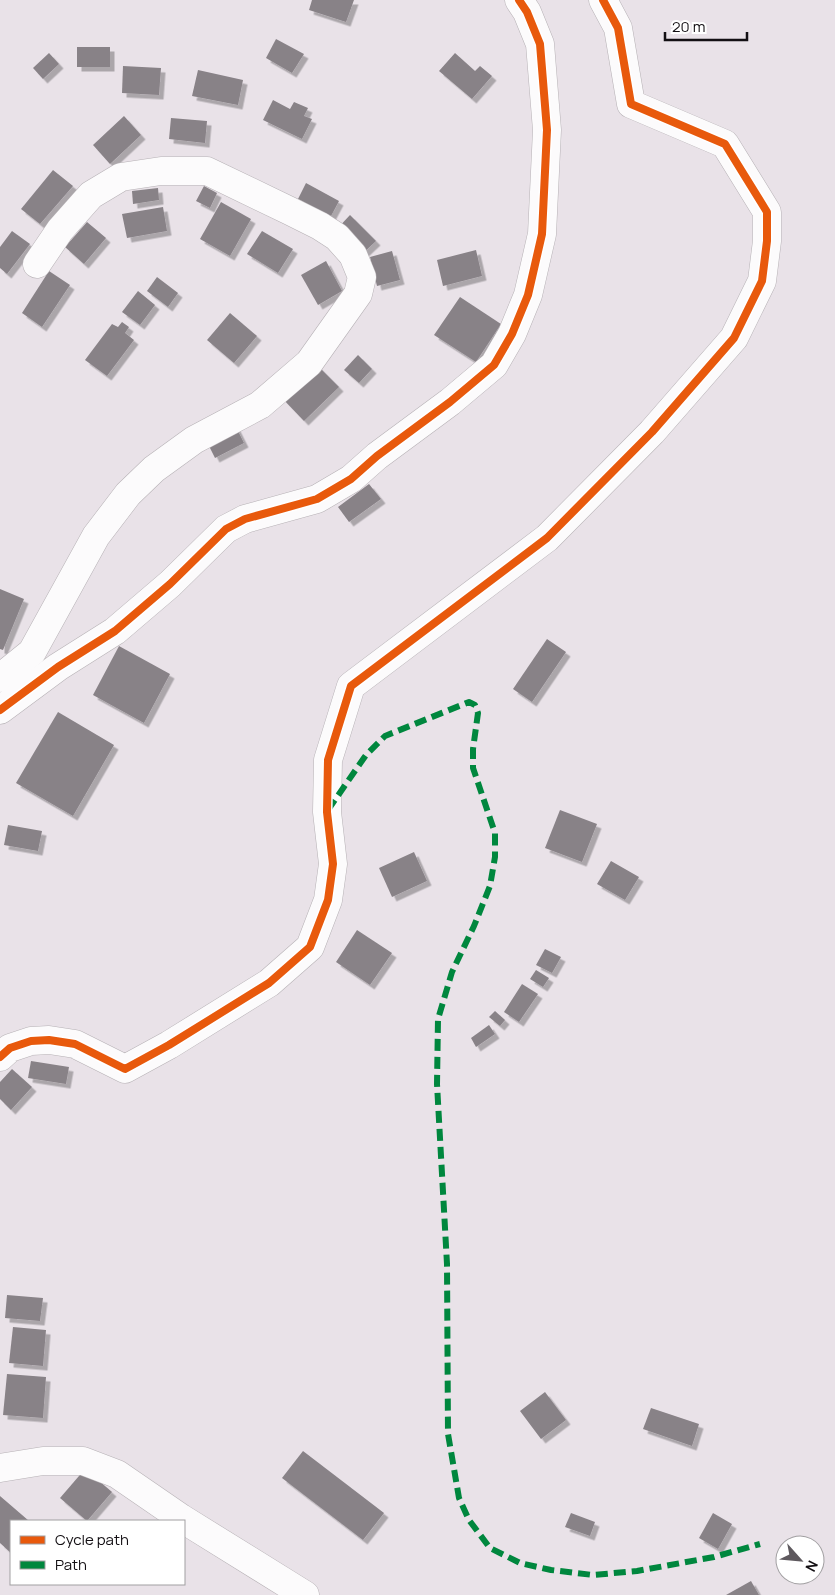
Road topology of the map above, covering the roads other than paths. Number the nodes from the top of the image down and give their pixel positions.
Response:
1 (519, 0) edge
2 (604, 0) edge
3 (37, 264) dead end
4 (0, 678) edge
5 (0, 710) edge
6 (0, 1057) edge
7 (0, 1468) edge
8 (184, 1520) edge
9 (185, 1520) edge
10 (305, 1595) edge

1 - 5 street
2 - 6 street
3 - 4 street
7 - 8 street
9 - 10 street

